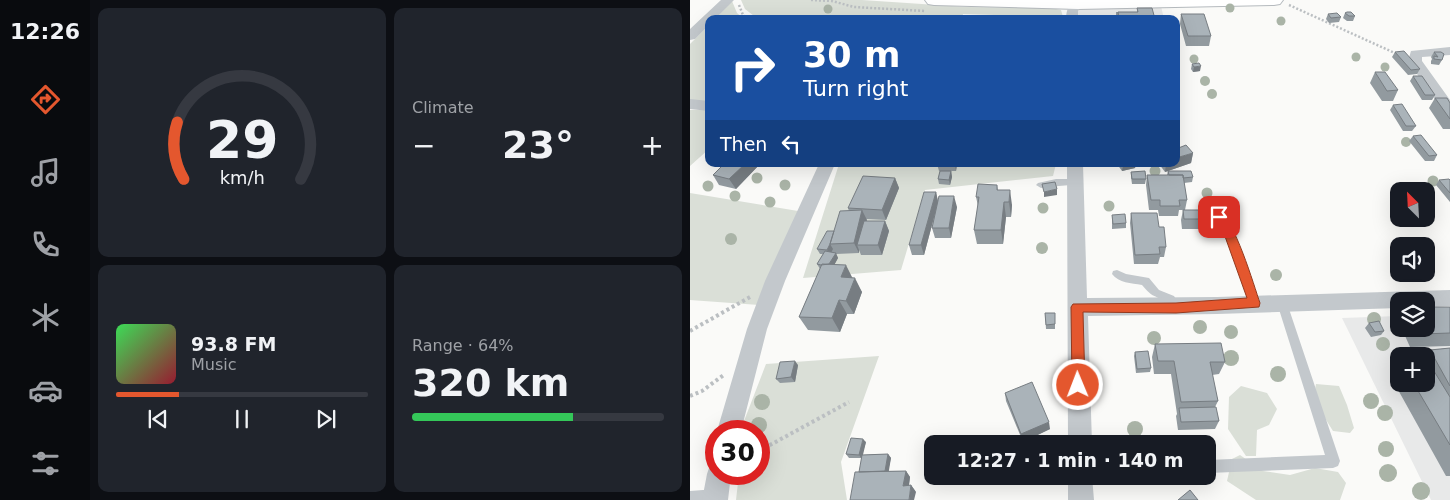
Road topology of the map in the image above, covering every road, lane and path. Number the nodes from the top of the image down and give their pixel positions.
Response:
1 (728, 0) edge
2 (737, 0) edge
3 (934, 0) edge
4 (1280, 2) edge
5 (1075, 11) edge
6 (712, 15) edge
7 (743, 15) edge
8 (705, 22) edge
9 (690, 36) edge
10 (1450, 51) edge
11 (1415, 61) junction
12 (690, 104) edge
13 (705, 106) edge
14 (1450, 111) edge
15 (826, 167) edge
16 (1075, 173) edge
17 (1041, 185) edge
18 (1191, 218) edge
19 (1117, 274) dead end
20 (774, 282) junction
21 (1450, 298) edge
22 (1254, 303) junction
23 (1282, 303) junction
24 (1077, 307) junction
25 (1176, 308) junction
26 (690, 331) edge
27 (748, 358) junction
28 (690, 396) edge
29 (849, 402) dead end
30 (732, 420) edge
31 (1080, 435) edge
32 (770, 445) edge
33 (1216, 467) edge
34 (1080, 485) edge
35 (717, 490) edge
36 (690, 498) edge
37 (1081, 500) edge

1 - 6 street
2 - 7 path
3 - 5 main road
4 - 5 main road
4 - 11 path
8 - 9 street
10 - 11 street
11 - 14 street
12 - 13 street
15 - 20 street
16 - 17 lane
16 - 24 street
18 - 22 lane
19 - 25 lane
20 - 26 path
20 - 27 street
21 - 23 street
22 - 23 street
22 - 25 street
23 - 33 lane
24 - 25 street
24 - 31 street
27 - 28 path
27 - 30 street
29 - 32 path
34 - 37 street
35 - 36 lane

